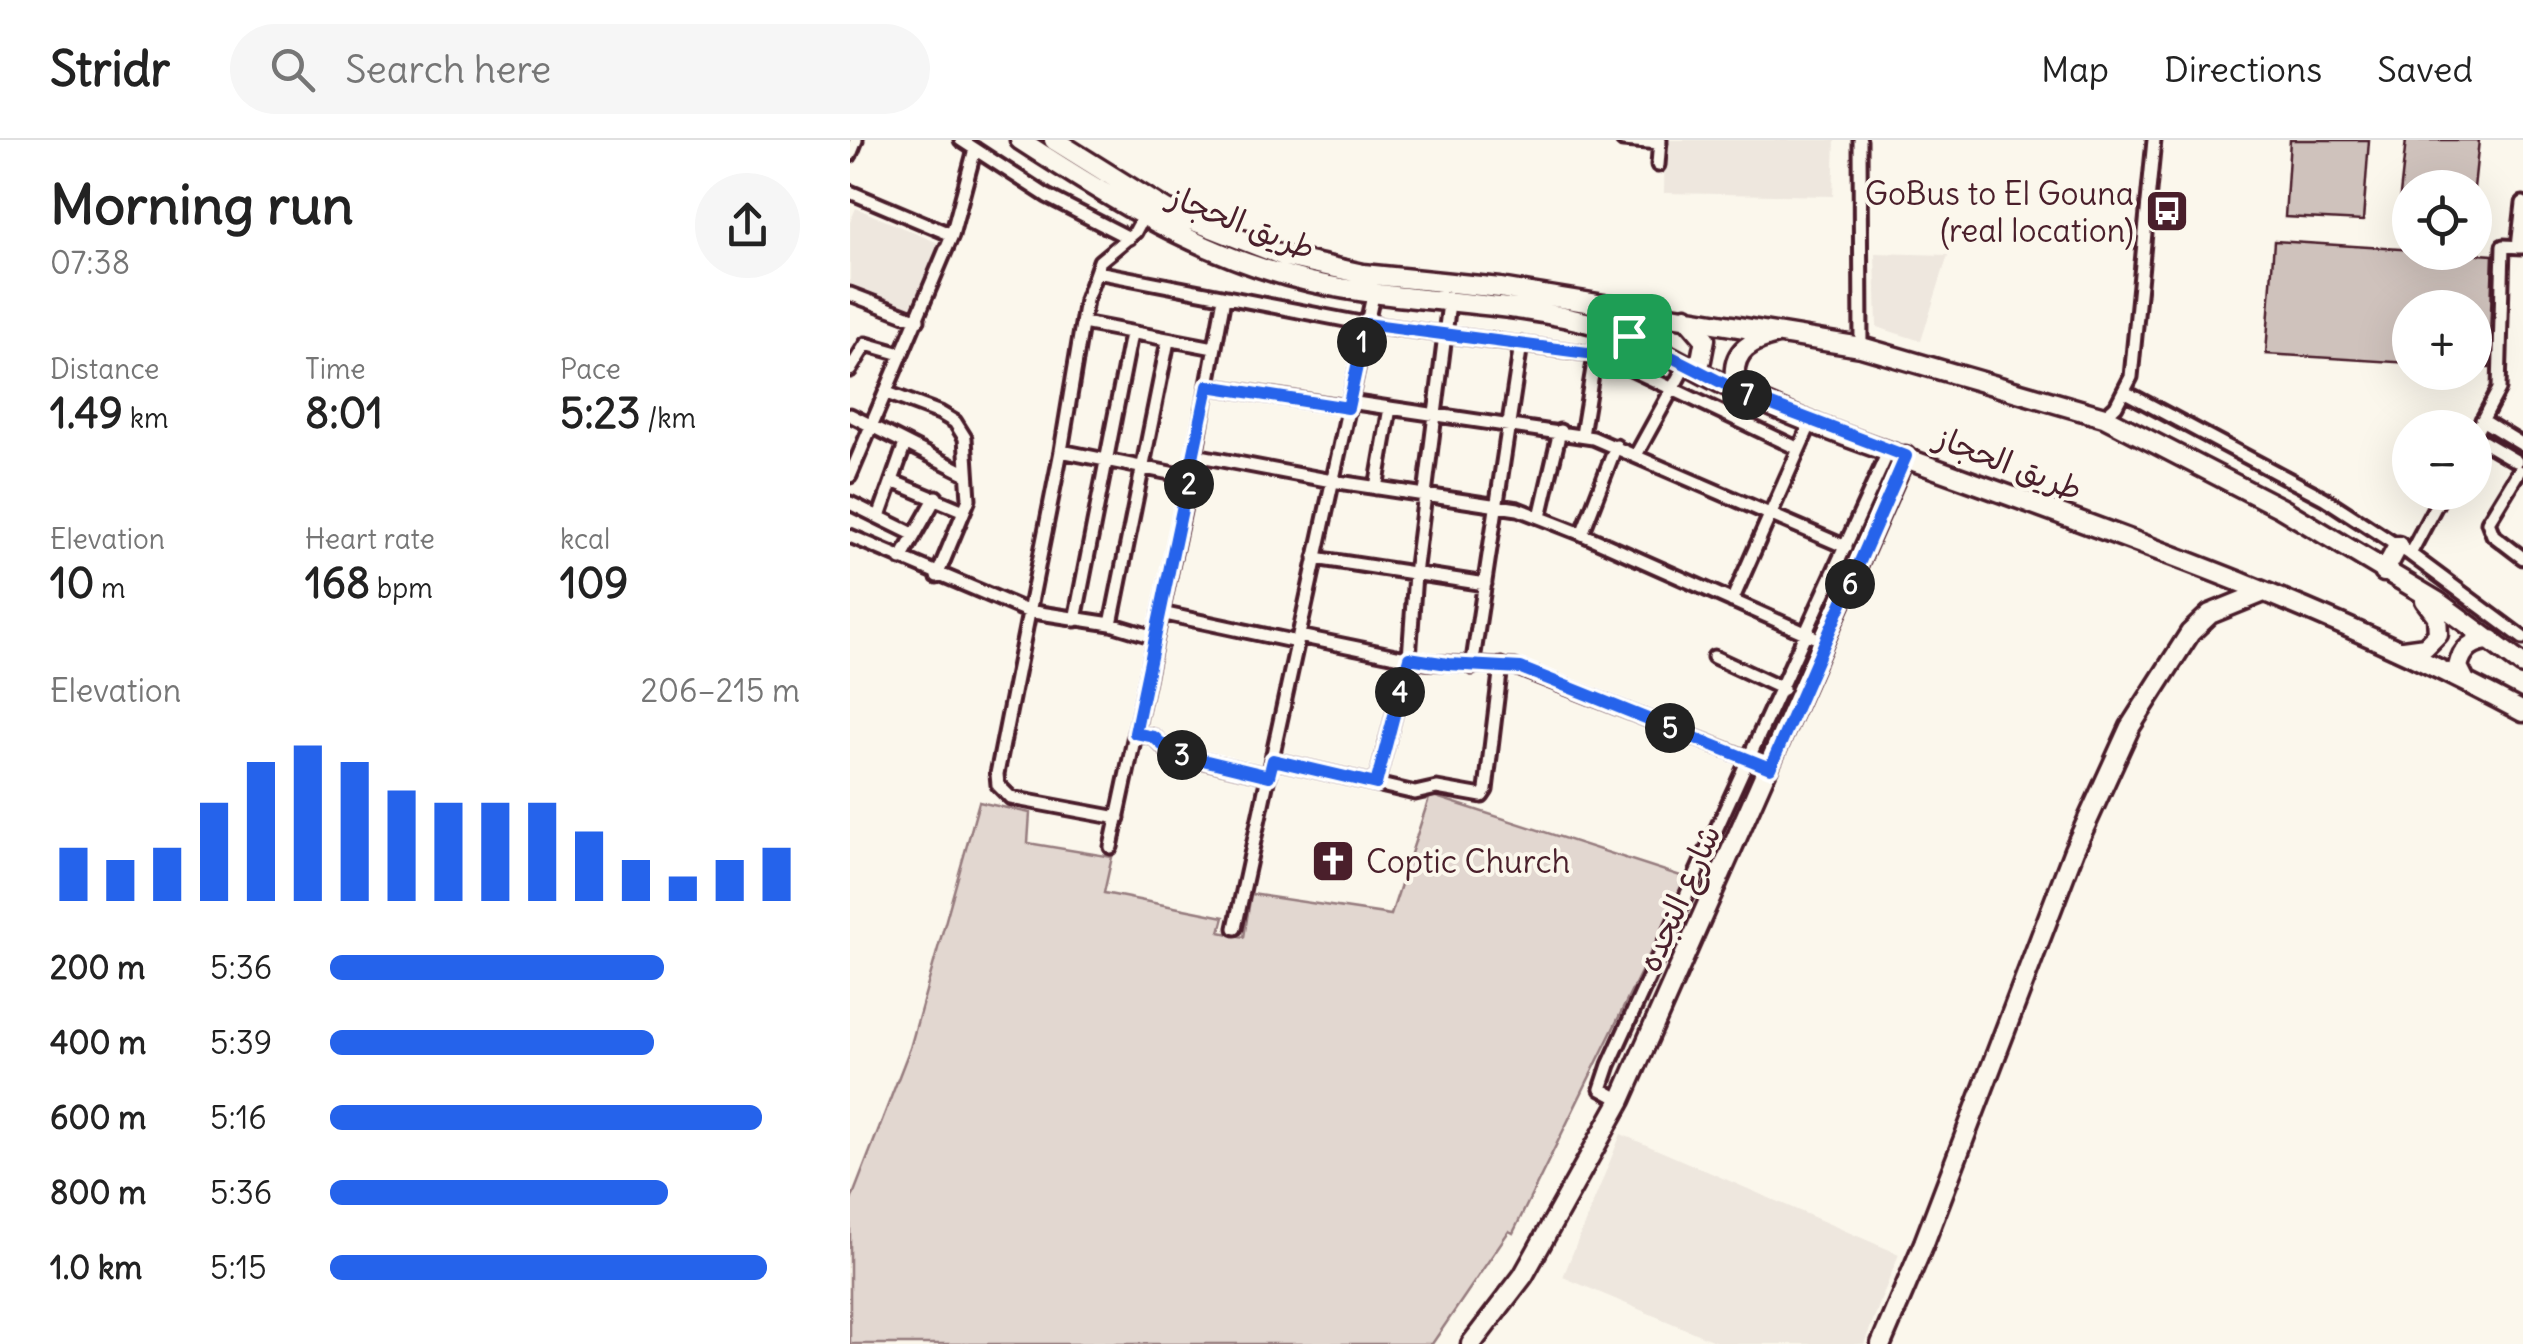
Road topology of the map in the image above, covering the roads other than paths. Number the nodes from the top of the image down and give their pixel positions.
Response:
1 (856, 140) edge
2 (961, 140) edge
3 (1020, 140) edge
4 (1054, 140) edge
5 (1623, 140) edge
6 (1860, 140) edge
7 (2154, 140) edge
8 (1660, 141) edge
9 (974, 149) junction
10 (850, 155) edge
11 (1658, 165) dead end
12 (850, 192) edge
13 (2523, 203) edge
14 (1144, 216) junction
15 (952, 235) junction
16 (1129, 238) junction
17 (2521, 247) edge
18 (1098, 272) junction
19 (1374, 292) junction
20 (850, 294) edge
21 (1224, 298) junction
22 (1449, 303) junction
23 (1686, 318) junction
24 (918, 320) junction
25 (1083, 322) junction
26 (1366, 324) junction
27 (1600, 326) junction
28 (1782, 333) junction
29 (1132, 334) junction
30 (1444, 334) junction
31 (1168, 341) junction
32 (1521, 344) junction
33 (1861, 347) junction
34 (1214, 348) junction
35 (900, 354) junction
36 (1595, 354) junction
37 (1688, 366) junction
38 (850, 370) edge
39 (1208, 386) junction
40 (1674, 388) junction
41 (2125, 392) junction
42 (887, 393) junction
43 (1748, 396) junction
44 (1348, 405) junction
45 (1390, 408) junction
46 (2487, 410) edge
47 (1434, 414) junction
48 (850, 415) edge
49 (2104, 417) junction
50 (1811, 422) junction
51 (874, 424) junction
52 (1509, 424) junction
53 (2492, 426) edge
54 (1560, 431) junction
55 (1582, 435) junction
56 (905, 444) junction
57 (1616, 446) junction
58 (2523, 446) edge
59 (1800, 449) junction
60 (2492, 449) edge
61 (1061, 451) junction
62 (1897, 453) junction
63 (1636, 455) junction
64 (1195, 456) junction
65 (854, 457) edge
66 (1108, 460) junction
67 (1143, 468) junction
68 (2519, 469) edge
69 (967, 474) junction
70 (850, 476) edge
71 (1190, 477) junction
72 (892, 481) junction
73 (1332, 482) junction
74 (1376, 488) junction
75 (1424, 495) junction
76 (936, 497) junction
77 (850, 502) edge
78 (1497, 504) junction
79 (2431, 510) edge
80 (964, 511) junction
81 (1771, 514) junction
82 (879, 517) junction
83 (1540, 517) junction
84 (913, 534) junction
85 (1582, 534) junction
86 (850, 536) edge
87 (1846, 547) junction
88 (2404, 550) junction
89 (1315, 558) junction
90 (2523, 558) edge
91 (902, 560) junction
92 (2384, 572) junction
93 (1415, 574) junction
94 (937, 576) junction
95 (1484, 584) junction
96 (2416, 589) junction
97 (2264, 592) junction
98 (1732, 601) junction
99 (1027, 611) junction
100 (1161, 613) junction
101 (1075, 620) junction
102 (1111, 624) junction
103 (1807, 634) junction
104 (1154, 637) junction
105 (2523, 638) edge
106 (1298, 639) junction
107 (2492, 640) junction
108 (1826, 642) junction
109 (2403, 650) junction
110 (1714, 656) dead end
111 (1409, 658) junction
112 (1501, 664) junction
113 (2523, 664) edge
114 (1472, 667) junction
115 (2465, 681) junction
116 (1783, 689) junction
117 (2523, 712) edge
118 (1135, 733) junction
119 (1273, 760) junction
120 (1751, 760) junction
121 (1770, 768) junction
122 (1269, 776) junction
123 (1376, 784) junction
124 (1118, 818) junction
125 (1111, 847) dead end
126 (1234, 928) dead end
127 (1620, 1100) junction
128 (1471, 1344) edge
129 (1881, 1344) edge

1 - 10 street
2 - 9 street
3 - 14 main road, طريق الحجاز
4 - 23 main road, طريق الحجاز
5 - 8 street
6 - 33 street
7 - 41 street
8 - 11 street
9 - 15 street
9 - 16 street
12 - 15 street
13 - 17 street
14 - 16 street
14 - 19 main road, طريق الحجاز
15 - 24 street
16 - 18 street
17 - 46 street
18 - 21 street
18 - 25 street
19 - 22 main road, طريق الحجاز
19 - 26 street
20 - 24 street
21 - 26 street
21 - 34 street
22 - 27 main road, طريق الحجاز
22 - 30 street
23 - 28 main road, طريق الحجاز
23 - 37 main road
24 - 35 street
25 - 29 street
25 - 61 street
26 - 30 street
26 - 44 street
27 - 36 street
27 - 37 main road, طريق الحجاز
28 - 33 main road, طريق الحجاز
28 - 43 main road
29 - 31 street
29 - 66 street
30 - 32 street
30 - 47 street
31 - 34 street
31 - 67 street
32 - 36 street
32 - 52 street
33 - 49 main road, طريق الحجاز
34 - 39 street
35 - 38 street
35 - 42 street
36 - 40 street
36 - 55 street
37 - 40 street
37 - 43 main road, طريق الحجاز
39 - 44 street
39 - 64 street
40 - 59 street
40 - 63 street
41 - 49 street
41 - 88 street
42 - 51 street
42 - 69 street
43 - 50 main road, طريق الحجاز
44 - 45 street
44 - 73 street
45 - 47 street
45 - 74 street
47 - 52 street
47 - 75 street
48 - 51 street
49 - 92 main road, طريق الحجاز
50 - 59 street
50 - 62 main road, طريق الحجاز
51 - 56 street
51 - 65 street
52 - 54 street
52 - 78 street
53 - 58 street
54 - 55 street
54 - 83 street
55 - 57 street
56 - 69 street
56 - 72 street
57 - 63 street
57 - 85 street
58 - 68 street
59 - 81 street
60 - 68 street
61 - 66 street
61 - 99 street
62 - 87 street
62 - 97 main road, طريق الحجاز
62 - 108 main road, شارع النجده
63 - 81 street
64 - 71 street
64 - 73 street
65 - 70 street
66 - 67 street
66 - 101 street
67 - 71 street
67 - 102 street
68 - 90 street
69 - 80 street
71 - 100 street
72 - 76 street
72 - 82 street
73 - 74 street
73 - 89 street
74 - 75 street
75 - 78 street
75 - 93 street
76 - 80 street
76 - 84 street
77 - 82 street
78 - 83 street
78 - 95 street
79 - 88 street
80 - 94 street
81 - 87 street
81 - 98 street
82 - 84 street
83 - 85 street
84 - 91 street
85 - 98 street
86 - 91 street
87 - 103 street
88 - 92 main road
88 - 105 street
89 - 93 street
89 - 106 street
91 - 94 street
92 - 96 main road, طريق الحجاز
93 - 95 street
93 - 111 street
94 - 99 street
95 - 114 street
96 - 107 main road, طريق الحجاز
96 - 109 main road
97 - 109 main road, طريق الحجاز
97 - 129 main road
98 - 103 street
99 - 101 street
99 - 124 street
100 - 104 street
100 - 106 street
101 - 102 street
102 - 104 street
103 - 108 street
103 - 116 street
104 - 118 street
106 - 111 street
106 - 119 street
107 - 113 main road, طريق الحجاز
107 - 115 main road
108 - 121 main road, شارع النجده
109 - 115 main road, طريق الحجاز
110 - 116 street
111 - 114 street
111 - 123 street
112 - 114 street
112 - 120 street
112 - 123 street
115 - 117 main road, طريق الحجاز
116 - 120 street
118 - 122 street
118 - 124 street
119 - 122 street
119 - 123 street
120 - 121 street
120 - 127 street
121 - 127 main road, شارع النجده
122 - 126 street
124 - 125 street
127 - 128 main road, شارع النجده

